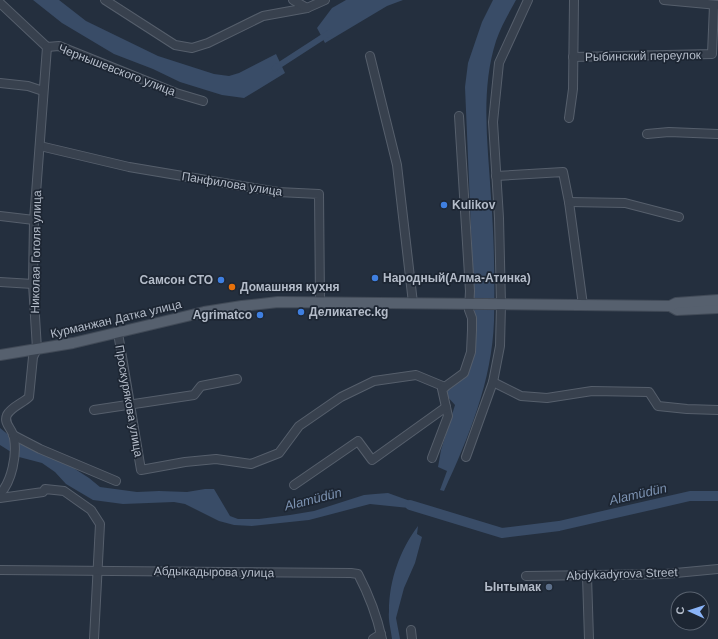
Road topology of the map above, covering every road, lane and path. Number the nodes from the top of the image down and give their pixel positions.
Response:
1 (105, 0) edge
2 (293, 0) edge
3 (325, 0) edge
4 (528, 0) edge
5 (574, 0) edge
6 (664, 0) edge
7 (0, 2) edge
8 (716, 5) edge
9 (307, 8) junction
10 (47, 47) junction
11 (370, 56) dead end
12 (573, 57) junction
13 (0, 83) edge
14 (43, 91) junction
15 (203, 101) dead end
16 (459, 116) dead end
17 (569, 118) dead end
18 (647, 134) dead end
19 (718, 134) edge
20 (40, 146) junction
21 (496, 176) junction
22 (569, 202) junction
23 (0, 216) edge
24 (679, 217) dead end
25 (34, 220) junction
26 (0, 282) edge
27 (33, 284) junction
28 (718, 300) edge
29 (320, 302) junction
30 (413, 303) junction
31 (470, 304) junction
32 (500, 304) junction
33 (583, 305) junction
34 (670, 306) junction
35 (718, 308) edge
36 (118, 333) junction
37 (37, 349) junction
38 (0, 355) edge
39 (237, 379) dead end
40 (493, 382) junction
41 (445, 387) junction
42 (129, 405) junction
43 (446, 407) junction
44 (94, 410) dead end
45 (718, 410) edge
46 (14, 437) junction
47 (466, 457) dead end
48 (432, 458) dead end
49 (116, 482) dead end
50 (294, 485) dead end
51 (0, 494) edge
52 (0, 498) edge
53 (718, 569) edge
54 (0, 570) edge
55 (98, 571) junction
56 (526, 576) dead end
57 (586, 576) junction
58 (411, 630) dead end
59 (381, 636) edge
60 (94, 639) edge
61 (373, 639) edge
62 (412, 639) edge
63 (589, 639) edge

1 - 9 street
2 - 9 street
3 - 9 street
4 - 21 street
5 - 12 street, Рыбинский переулок
6 - 8 street
7 - 10 street, Чернышевского улица
8 - 12 street, Рыбинский переулок
10 - 14 street, Николая Гоголя улица
10 - 15 street, Чернышевского улица
11 - 30 street
12 - 17 street, Рыбинский переулок
13 - 14 street
14 - 20 street, Николая Гоголя улица
16 - 31 street
18 - 19 street
20 - 25 street, Николая Гоголя улица
20 - 29 street, Панфилова улица
21 - 22 street
21 - 32 street
22 - 24 street
22 - 33 street
23 - 25 street
25 - 27 street, Николая Гоголя улица
26 - 27 street
27 - 37 street, Николая Гоголя улица
28 - 34 main road, Курманжан Датка улица
29 - 30 main road, Курманжан Датка улица
29 - 36 main road, Курманжан Датка улица
30 - 31 main road, Курманжан Датка улица
31 - 32 main road, Курманжан Датка улица
31 - 41 street
32 - 33 main road, Курманжан Датка улица
32 - 40 street
33 - 34 main road, Курманжан Датка улица
34 - 35 main road, Курманжан Датка улица
36 - 37 main road, Курманжан Датка улица
36 - 42 street, Проскурякова улица
37 - 38 main road, Курманжан Датка улица
37 - 46 street, Николая Гоголя улица
39 - 42 street
40 - 45 street
40 - 47 street
41 - 42 street, Проскурякова улица
41 - 43 street
42 - 44 street
43 - 48 street
43 - 50 street
46 - 49 street
46 - 51 street
52 - 55 street
53 - 57 street, Abdykadyrova Street
54 - 55 street, Абдыкадырова улица
55 - 59 street, Абдыкадырова улица
55 - 60 street
56 - 57 street, Abdykadyrova Street
57 - 63 street
58 - 62 street
59 - 61 street

